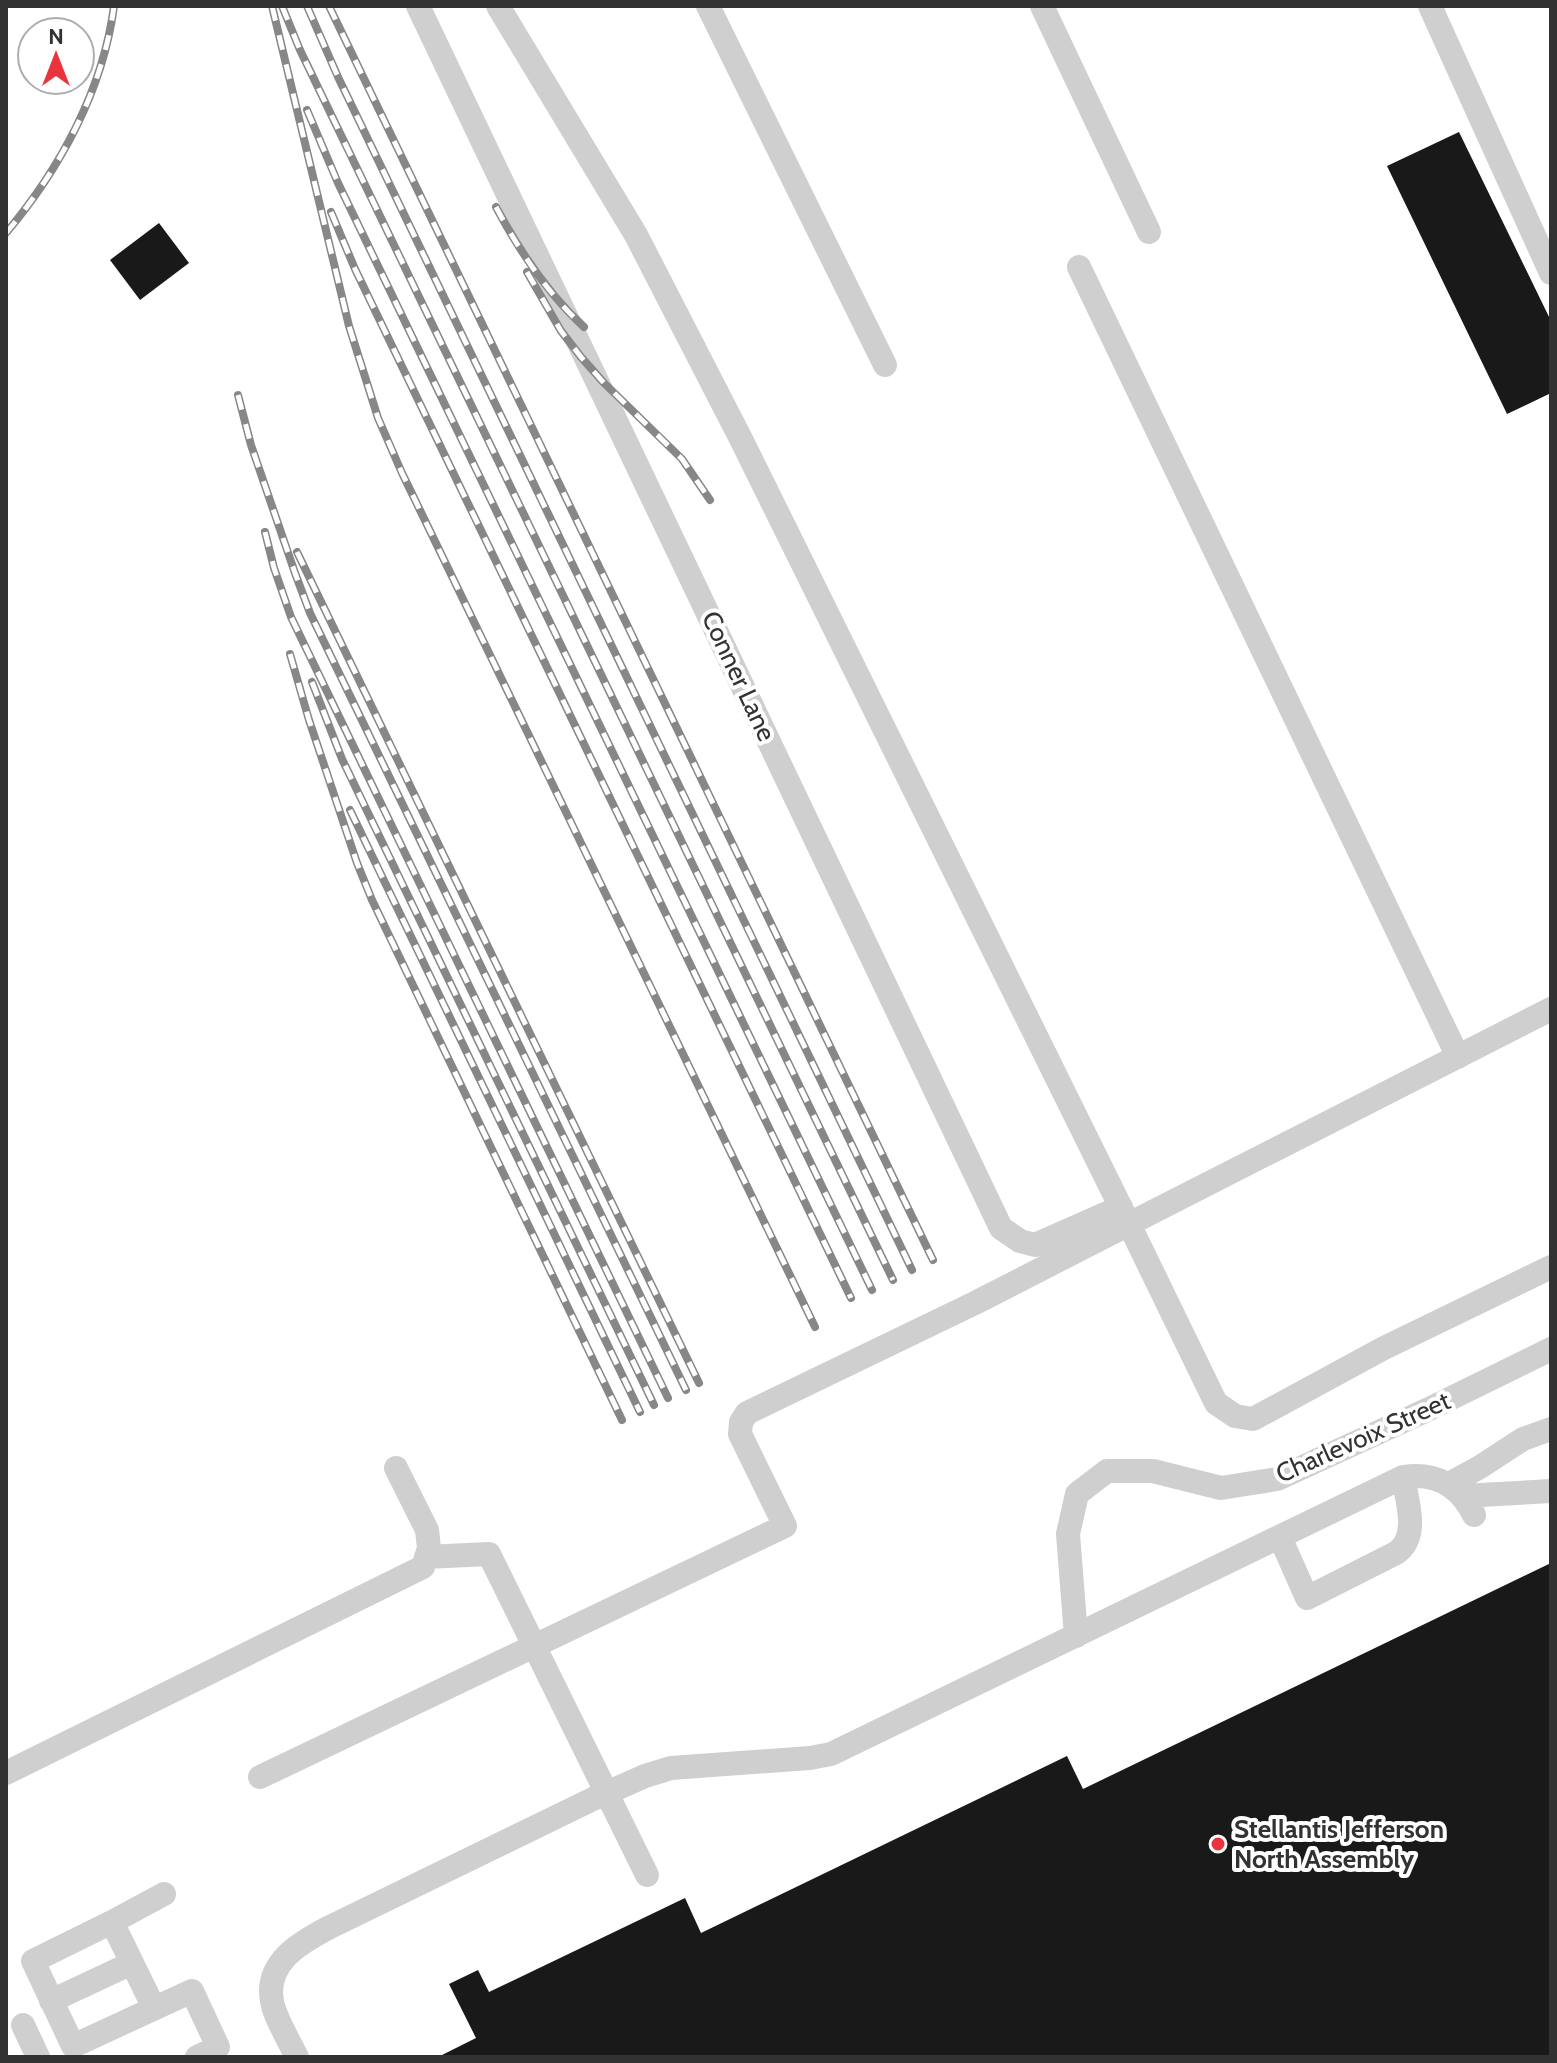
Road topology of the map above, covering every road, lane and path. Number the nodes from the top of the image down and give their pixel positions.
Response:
1 (418, 6) edge
2 (498, 6) edge
3 (708, 6) edge
4 (1042, 6) edge
5 (1430, 6) edge
6 (1149, 232) dead end
7 (1079, 267) dead end
8 (1551, 273) edge
9 (885, 365) dead end
10 (1551, 1009) edge
11 (1458, 1057) junction
12 (1125, 1215) junction
13 (1551, 1267) edge
14 (1551, 1349) edge
15 (1551, 1412) edge
16 (1551, 1429) edge
17 (1523, 1439) junction
18 (396, 1468) dead end
19 (1403, 1477) junction
20 (1551, 1491) edge
21 (1462, 1499) junction
22 (1280, 1537) junction
23 (426, 1557) junction
24 (1076, 1636) junction
25 (535, 1645) junction
26 (6, 1773) edge
27 (260, 1777) dead end
28 (647, 1875) dead end
29 (164, 1894) dead end
30 (112, 1922) junction
31 (132, 1963) junction
32 (51, 2001) junction
33 (154, 2008) junction
34 (23, 2025) dead end
35 (38, 2057) edge
36 (197, 2057) edge
37 (297, 2057) edge

1 - 12 street, Conner Lane
2 - 12 street
3 - 9 street
4 - 6 street
5 - 8 street
7 - 11 street
10 - 11 street
11 - 12 street
12 - 13 street
12 - 25 street
14 - 24 street, Charlevoix Street
15 - 17 street
16 - 17 street
17 - 21 street
18 - 23 street
19 - 21 street
19 - 22 street
19 - 22 street
20 - 21 street
22 - 24 street
23 - 25 street
23 - 26 street
24 - 37 street, bridge
25 - 27 street
25 - 28 street
29 - 30 street
30 - 31 street
30 - 32 street
31 - 32 street
31 - 33 street
32 - 33 street
33 - 36 street
34 - 35 street

